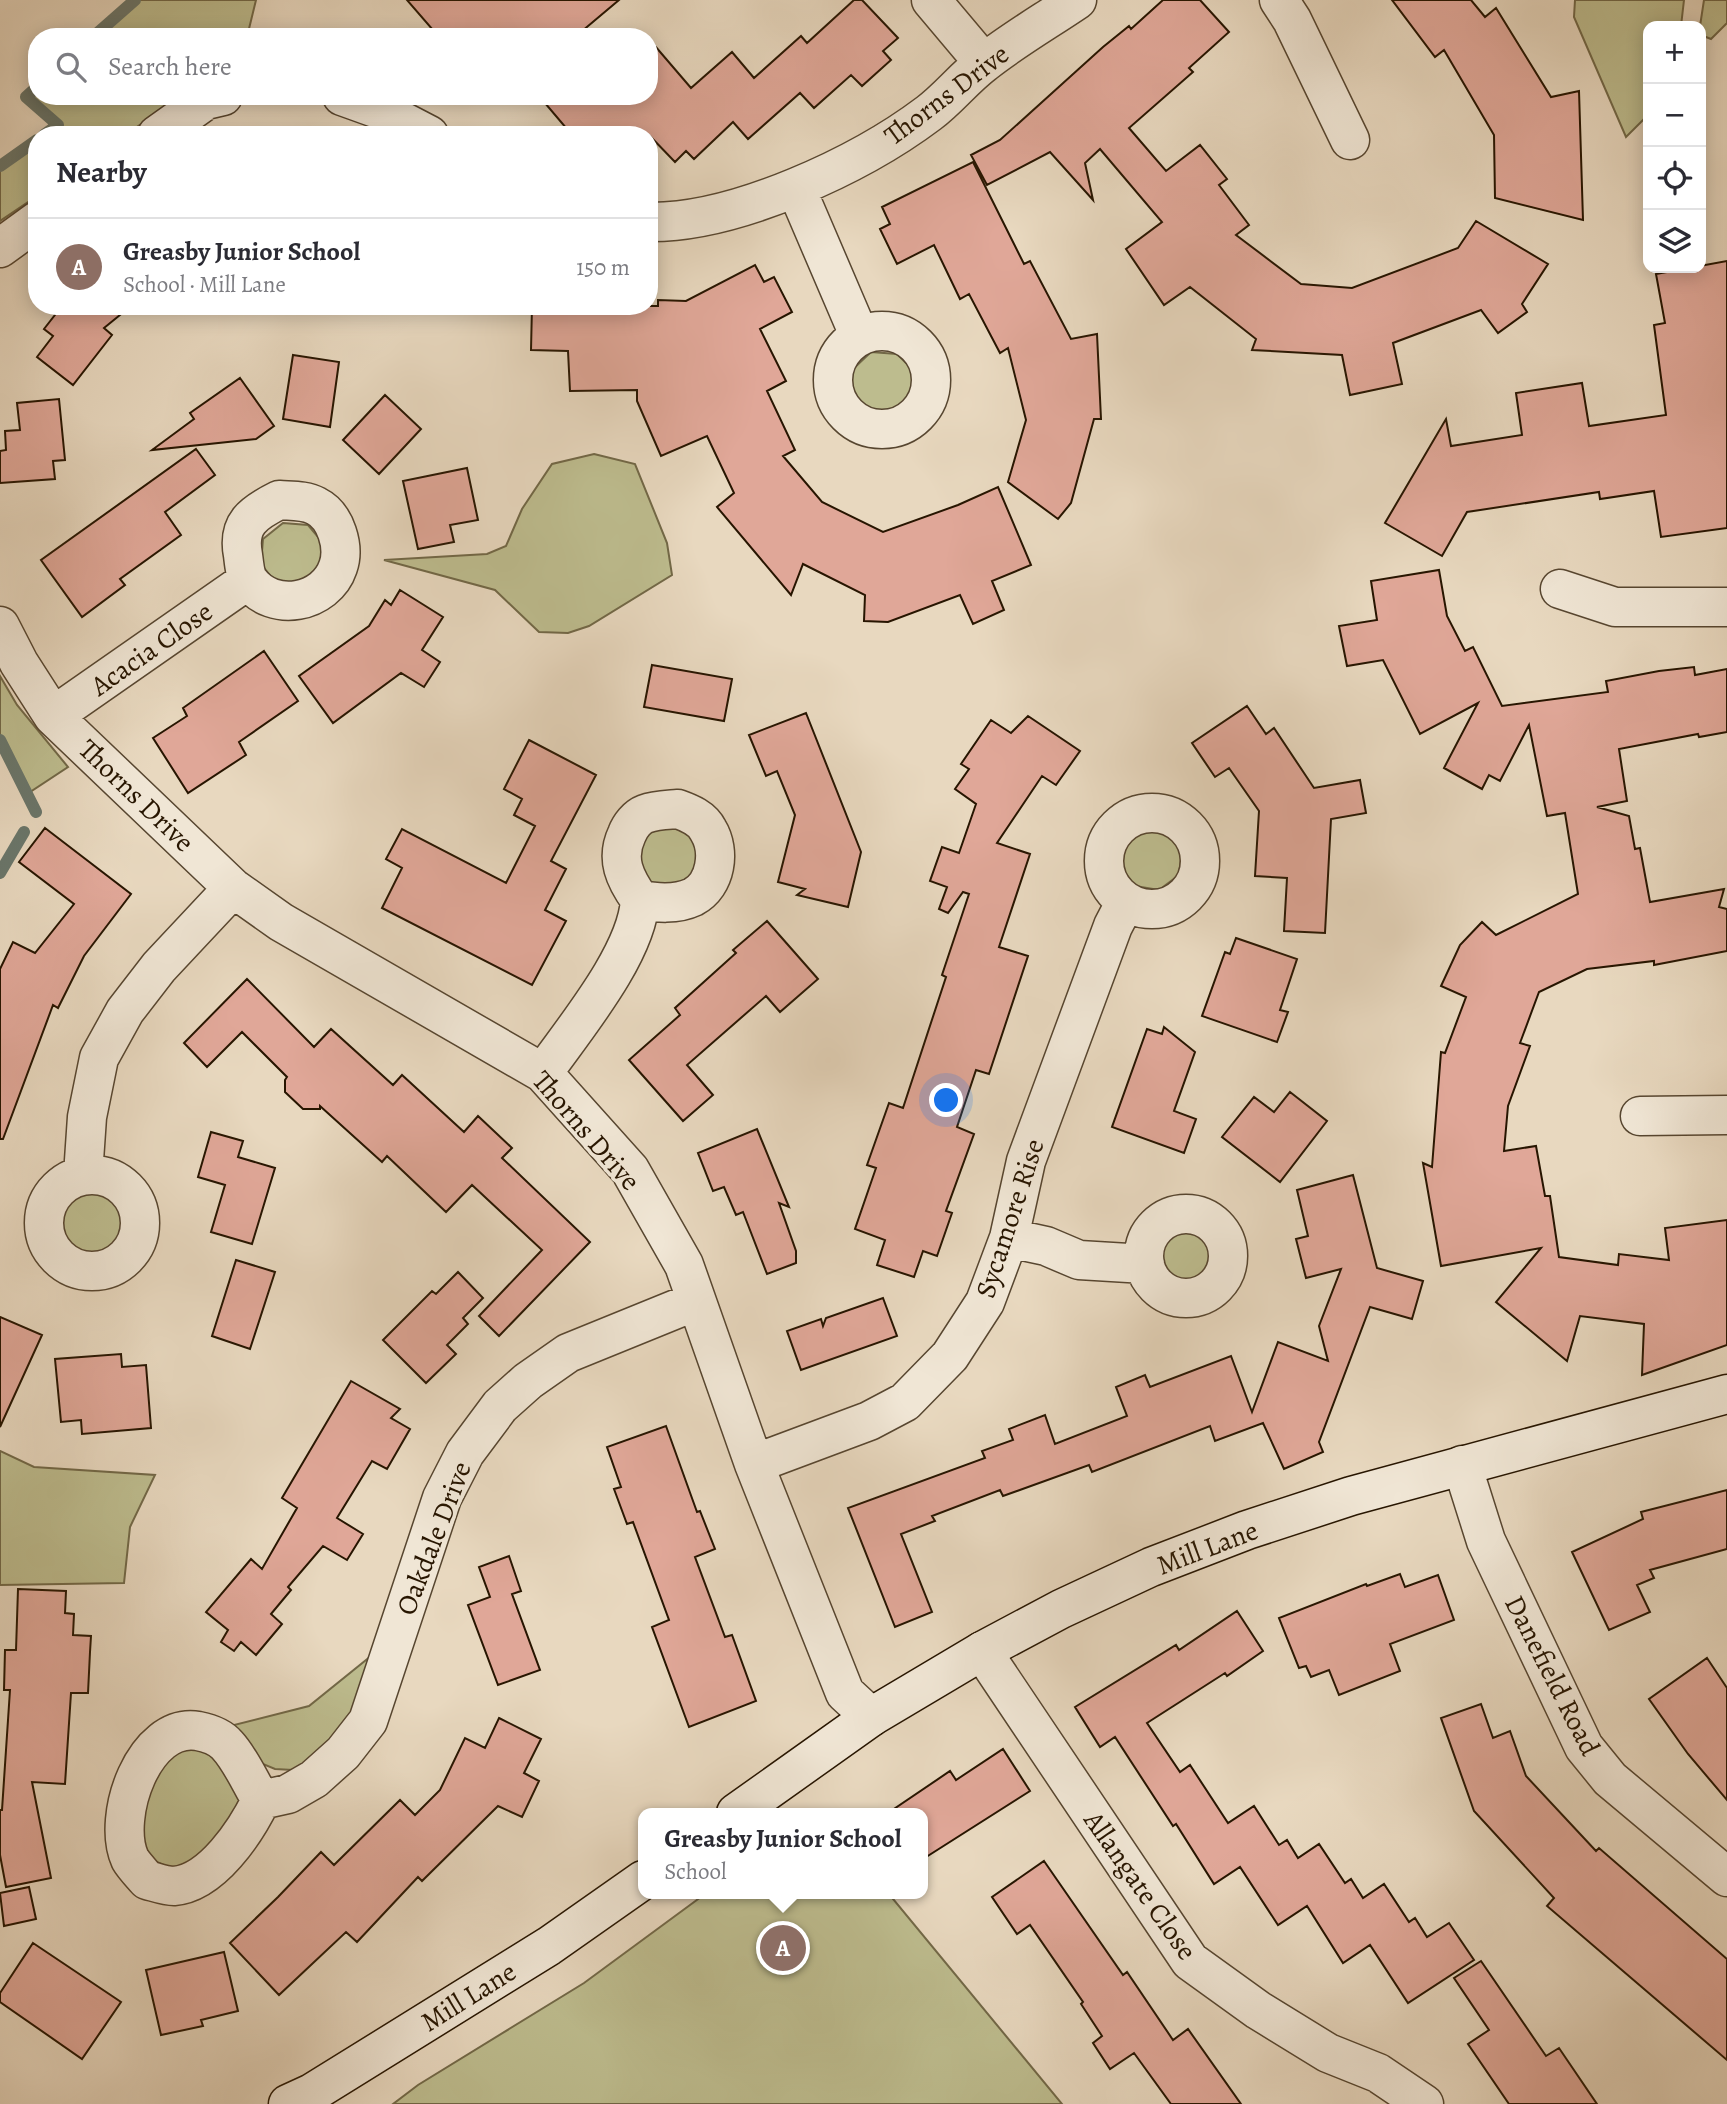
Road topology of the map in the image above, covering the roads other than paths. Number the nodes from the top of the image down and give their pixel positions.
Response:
1 (931, 0) edge
2 (1077, 0) edge
3 (1279, 0) edge
4 (984, 63) junction
5 (199, 105) edge
6 (367, 105) edge
7 (170, 126) edge
8 (412, 126) edge
9 (1350, 140) dead end
10 (796, 188) junction
11 (658, 222) edge
12 (28, 228) edge
13 (0, 248) edge
14 (859, 335) dead end
15 (248, 580) dead end
16 (1560, 589) dead end
17 (1727, 607) edge
18 (0, 626) edge
19 (53, 716) junction
20 (233, 888) junction
21 (640, 900) dead end
22 (1125, 903) dead end
23 (543, 1073) junction
24 (1727, 1115) edge
25 (1640, 1116) dead end
26 (83, 1175) dead end
27 (1009, 1238) junction
28 (1145, 1264) dead end
29 (696, 1301) junction
30 (1727, 1394) edge
31 (754, 1464) junction
32 (1462, 1465) junction
33 (982, 1651) junction
34 (871, 1717) junction
35 (261, 1800) dead end
36 (743, 1808) edge
37 (1727, 1877) edge
38 (638, 1884) edge
39 (288, 2104) edge
40 (1424, 2104) edge

1 - 4 street
2 - 4 street, Thorns Drive
3 - 9 street
4 - 10 street, Thorns Drive
5 - 7 street
6 - 8 street
10 - 11 street, Thorns Drive
10 - 14 street
12 - 13 street
15 - 19 street, Acacia Close
16 - 17 street
18 - 19 street, Thorns Drive
19 - 20 street, Thorns Drive
20 - 23 street, Thorns Drive
20 - 26 street
21 - 23 street
22 - 27 street, Sycamore Rise
23 - 29 street, Thorns Drive
24 - 25 street
27 - 28 street
27 - 31 street, Sycamore Rise
29 - 31 street, Thorns Drive
29 - 35 street, Oakdale Drive
30 - 32 street, Mill Lane
31 - 34 street, Thorns Drive
32 - 33 street, Mill Lane
32 - 37 street, Danefield Road
33 - 34 street, Mill Lane
33 - 40 street, Allangate Close
34 - 36 street, Mill Lane
38 - 39 street, Mill Lane

